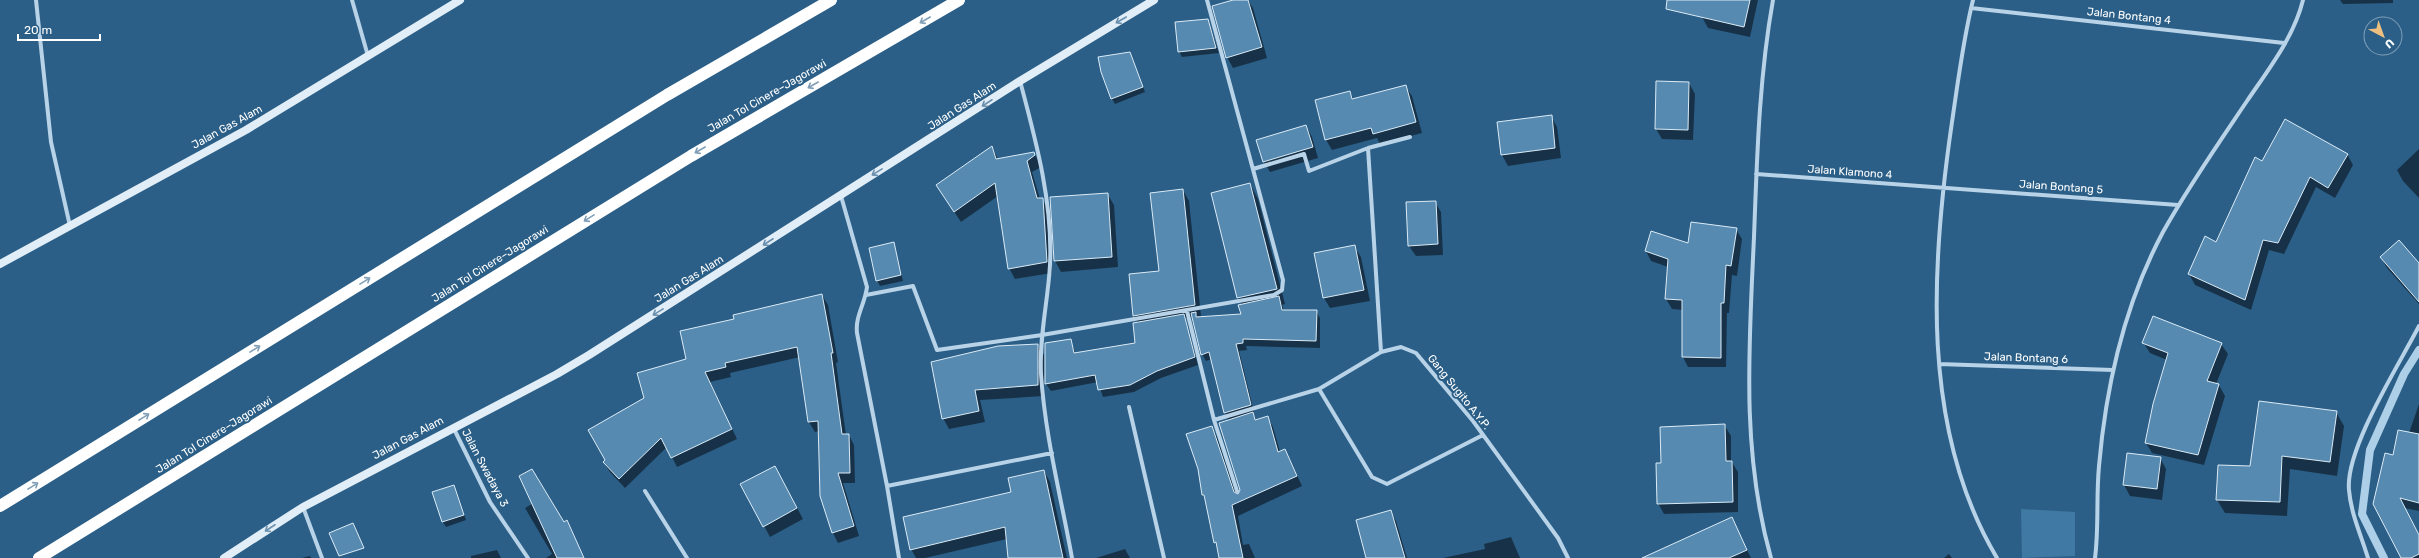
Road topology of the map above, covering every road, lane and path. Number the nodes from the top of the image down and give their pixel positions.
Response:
1 (36, 0) edge
2 (352, 0) edge
3 (460, 0) edge
4 (831, 0) edge
5 (959, 0) edge
6 (1154, 0) edge
7 (1207, 0) edge
8 (1773, 0) edge
9 (1973, 0) edge
10 (2303, 0) edge
11 (1971, 8) junction
12 (2284, 43) junction
13 (368, 56) junction
14 (1020, 81) junction
15 (1410, 137) dead end
16 (1368, 148) junction
17 (1253, 170) junction
18 (1756, 174) junction
19 (1942, 187) junction
20 (840, 196) junction
21 (2178, 205) junction
22 (70, 226) junction
23 (0, 264) edge
24 (866, 295) junction
25 (1186, 311) junction
26 (2419, 326) edge
27 (1042, 335) junction
28 (1381, 352) junction
29 (1939, 364) junction
30 (2113, 370) junction
31 (1319, 389) junction
32 (1129, 407) dead end
33 (1214, 420) junction
34 (452, 426) junction
35 (1483, 435) junction
36 (1052, 453) junction
37 (887, 486) junction
38 (645, 491) dead end
39 (1237, 491) dead end
40 (0, 506) edge
41 (303, 506) junction
42 (39, 558) edge
43 (224, 558) edge
44 (322, 558) edge
45 (528, 558) edge
46 (687, 558) edge
47 (899, 558) edge
48 (1072, 558) edge
49 (1164, 558) edge
50 (1568, 558) edge
51 (1771, 558) edge
52 (1997, 558) edge
53 (2095, 558) edge
54 (2368, 558) edge

1 - 22 street
2 - 13 street
3 - 13 main road, Jalan Gas Alam
40 -> 4 highway
5 -> 42 highway, Jalan Tol Cinere–Jagorawi
6 -> 14 main road, Jalan Gas Alam
7 - 17 street
8 - 18 street
9 - 11 street
10 - 12 street
11 - 12 street, Jalan Bontang 4
11 - 19 street
12 - 21 street
13 - 22 main road, Jalan Gas Alam
14 -> 20 main road, Jalan Gas Alam
14 - 27 street
15 - 16 street
16 - 17 street
16 - 28 street
17 - 25 street
18 - 19 street, Jalan Klamono 4
18 - 51 street
19 - 21 street, Jalan Bontang 5
19 - 29 street
20 - 24 street
20 -> 34 main road, Jalan Gas Alam
21 - 30 street
22 - 23 main road, Jalan Gas Alam
24 - 27 street
24 - 37 street
25 - 27 street
25 - 33 street
26 - 54 street
27 - 36 street
28 - 31 street, Gang Sugito A.Y.P.
28 - 35 street, Gang Sugito A.Y.P.
29 - 30 street, Jalan Bontang 6
29 - 52 street
30 - 53 street
31 - 33 street, Gang Sugito A.Y.P.
31 - 35 street
32 - 49 street
33 - 39 street
34 - 41 main road, Jalan Gas Alam
34 - 45 street, Jalan Swadaya 3
35 - 50 street, Gang Sugito A.Y.P.
36 - 37 street
36 - 48 street
37 - 47 street
38 - 46 street
41 -> 43 main road, Jalan Gas Alam
41 - 44 street

